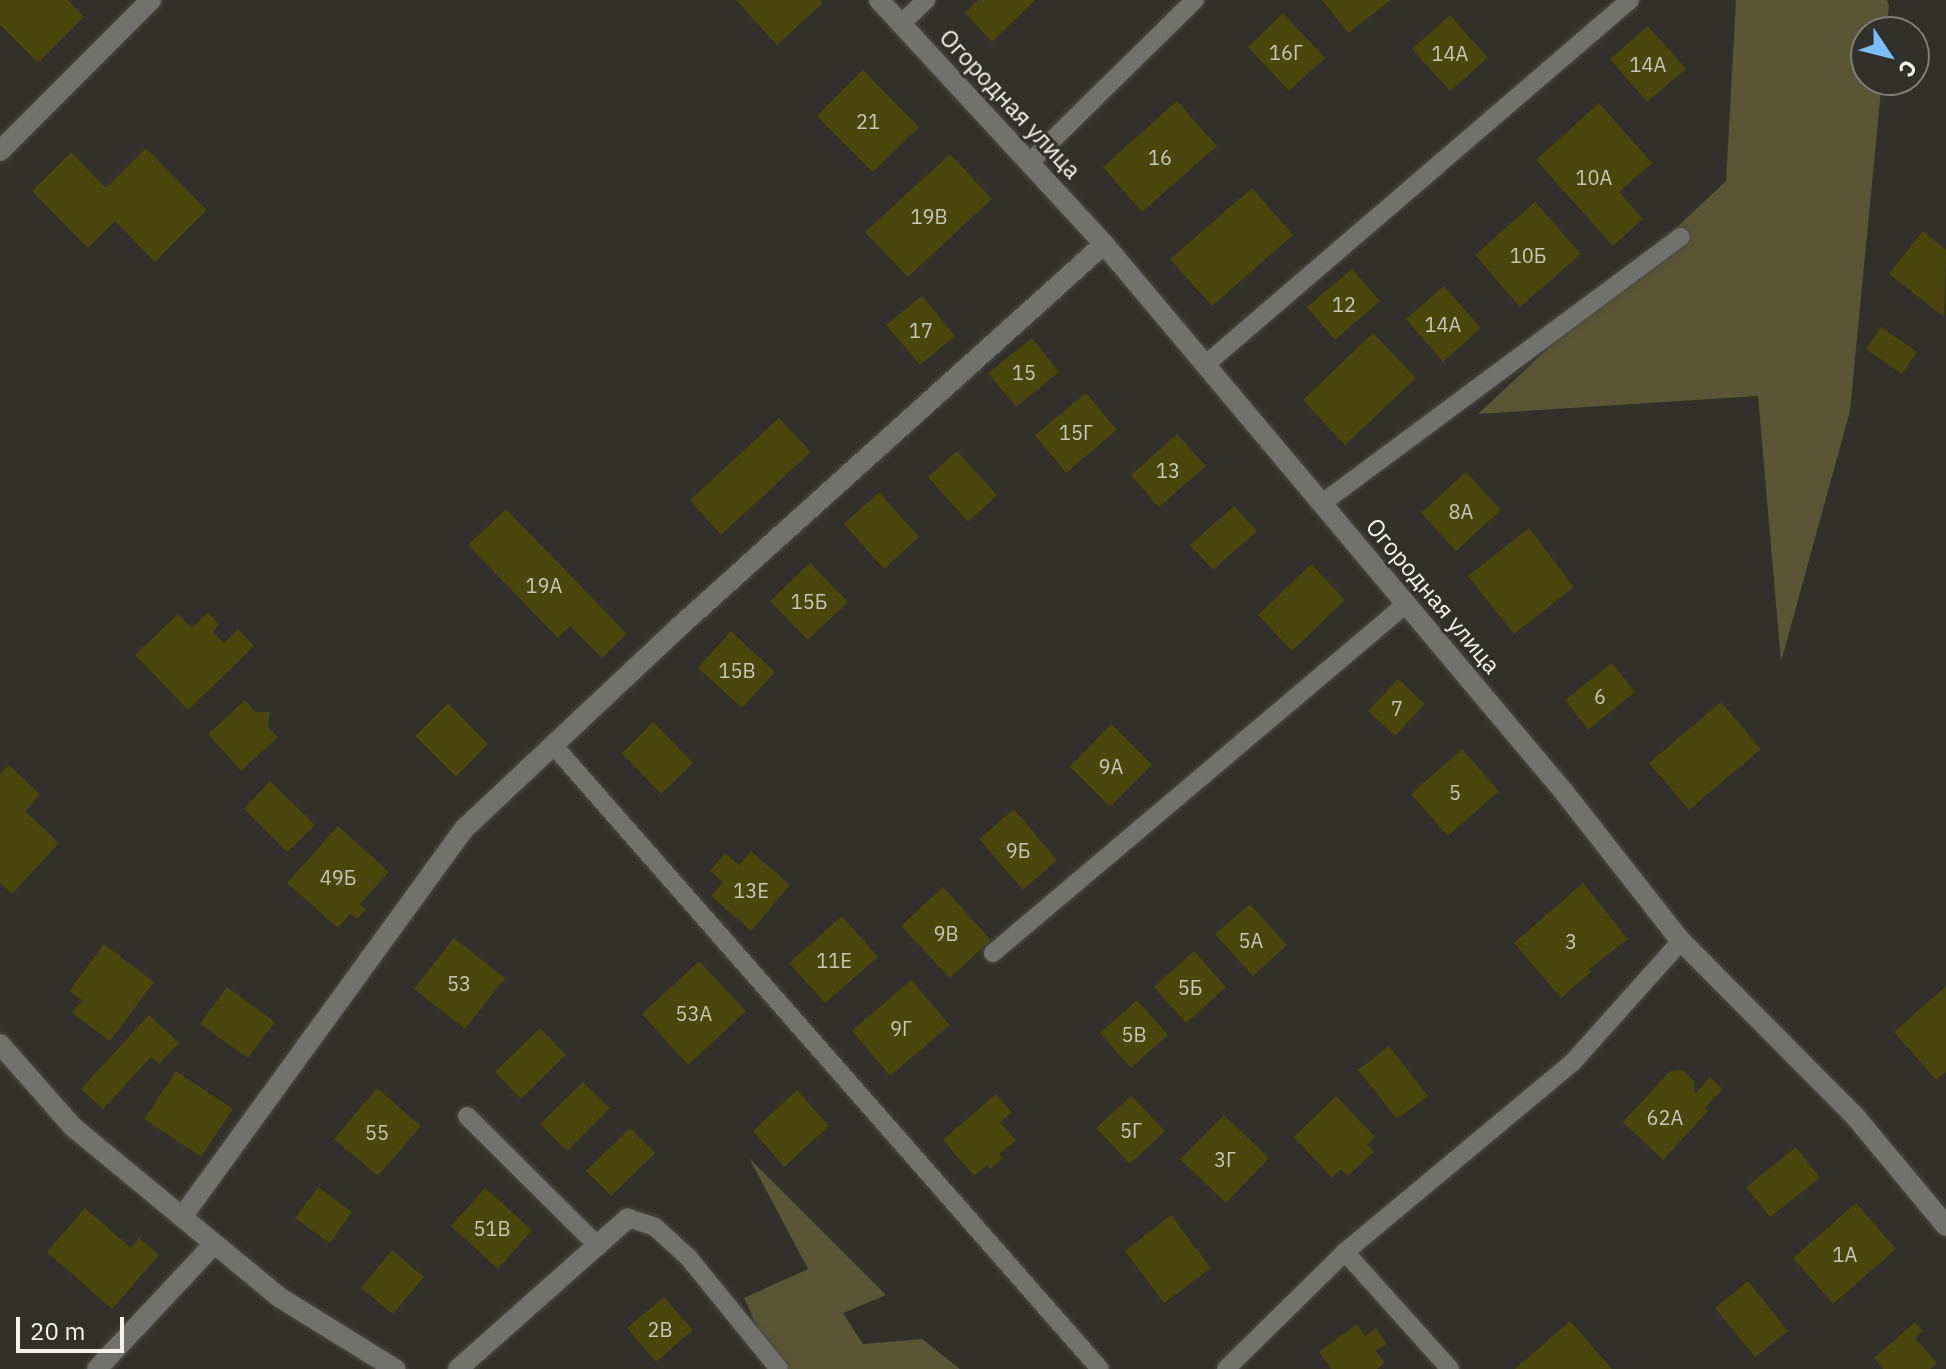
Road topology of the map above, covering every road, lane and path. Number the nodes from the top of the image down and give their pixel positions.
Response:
1 (151, 0) edge
2 (879, 0) edge
3 (926, 0) edge
4 (1195, 0) edge
5 (1630, 0) edge
6 (901, 24) junction
7 (0, 151) edge
8 (1029, 163) junction
9 (1681, 237) dead end
10 (1104, 244) junction
11 (1205, 365) junction
12 (1321, 504) junction
13 (1406, 604) junction
14 (554, 746) junction
15 (1681, 941) junction
16 (993, 953) dead end
17 (0, 1044) edge
18 (467, 1116) dead end
19 (182, 1217) junction
20 (628, 1218) joint
21 (1946, 1226) edge
22 (214, 1244) junction
23 (598, 1246) junction
24 (1345, 1252) junction
25 (97, 1369) edge
26 (395, 1369) edge
27 (458, 1369) edge
28 (779, 1369) edge
29 (1100, 1369) edge
30 (1226, 1369) edge
31 (1450, 1369) edge

1 - 7 street
2 - 6 street, Огородная улица
3 - 6 lane
4 - 8 lane
5 - 11 lane
6 - 8 street, Огородная улица
8 - 10 street, Огородная улица
9 - 12 lane
10 - 11 street, Огородная улица
10 - 14 street
11 - 12 street, Огородная улица
12 - 13 street, Огородная улица
13 - 15 street, Огородная улица
13 - 16 lane
14 - 19 street
14 - 29 lane
15 - 21 street, Огородная улица
15 - 24 lane
17 - 19 street
18 - 23 lane
19 - 22 street
20 - 23 street
20 - 28 lane
22 - 25 street
22 - 26 street
23 - 27 street
24 - 30 lane
24 - 31 lane

